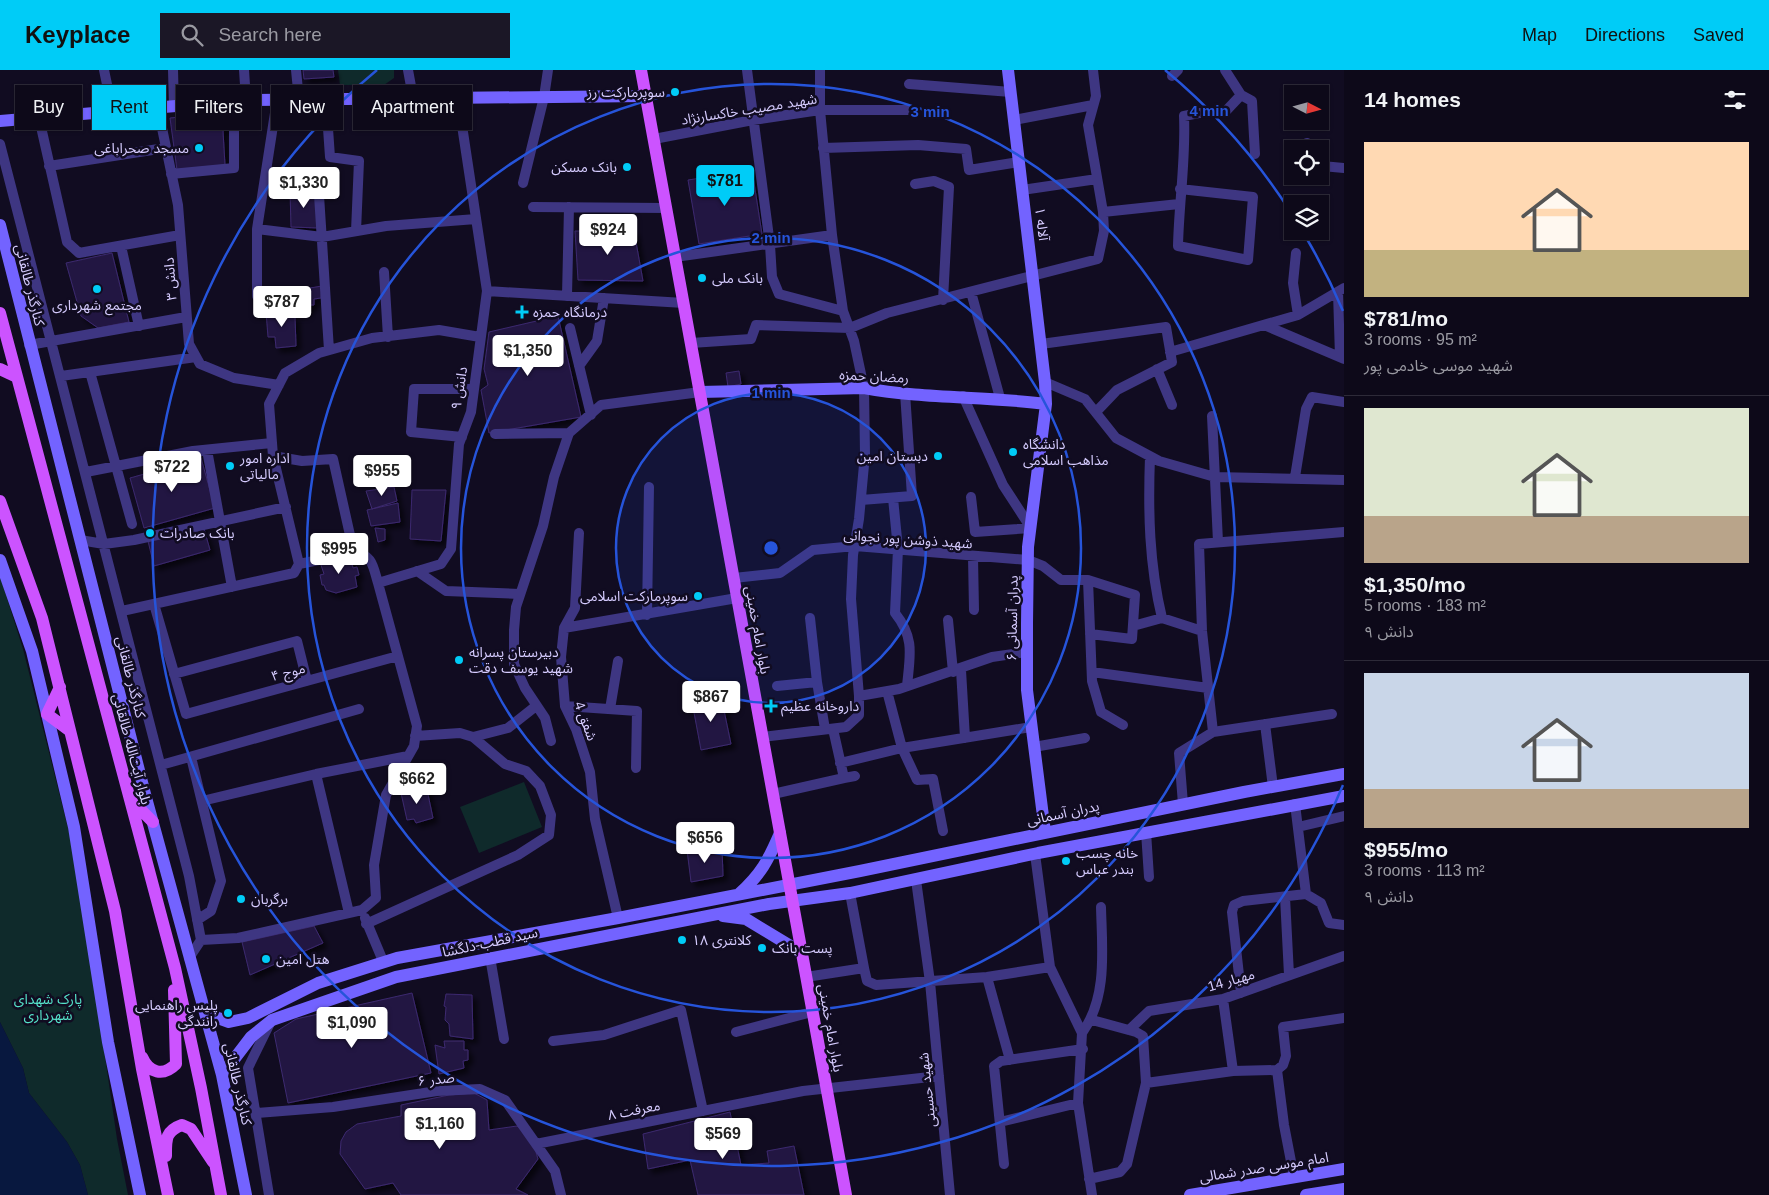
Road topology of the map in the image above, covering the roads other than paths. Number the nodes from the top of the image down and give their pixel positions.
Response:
1 (104, 70) edge
2 (173, 70) edge
3 (244, 70) edge
4 (296, 70) edge
5 (408, 70) edge
6 (548, 70) edge
7 (641, 70) edge
8 (747, 70) edge
9 (820, 70) edge
10 (1008, 70) edge
11 (1093, 70) edge
12 (1225, 70) edge
13 (909, 84) dead end
14 (107, 85) edge
15 (242, 85) edge
16 (298, 85) edge
17 (411, 85) edge
18 (1010, 92) junction
19 (1241, 95) junction
20 (646, 96) junction
21 (544, 97) junction
22 (472, 99) edge
23 (1093, 105) junction
24 (174, 107) joint
25 (166, 108) edge
26 (820, 110) junction
27 (908, 110) dead end
28 (15, 120) edge
29 (753, 120) junction
30 (1014, 120) junction
31 (0, 121) edge
32 (42, 130) edge
33 (162, 130) edge
34 (237, 130) edge
35 (272, 130) edge
36 (328, 130) edge
37 (463, 130) edge
38 (654, 139) junction
39 (0, 144) edge
40 (165, 148) junction
41 (824, 148) junction
42 (1255, 154) dead end
43 (1019, 162) junction
44 (49, 166) junction
45 (1329, 167) edge
46 (1344, 168) edge
47 (171, 174) junction
48 (1098, 179) junction
49 (523, 183) dead end
50 (915, 184) dead end
51 (1180, 189) junction
52 (1022, 190) junction
53 (319, 195) dead end
54 (1179, 204) junction
55 (533, 207) dead end
56 (568, 207) junction
57 (666, 208) junction
58 (1103, 212) junction
59 (476, 220) junction
60 (0, 225) edge
61 (257, 229) junction
62 (356, 232) junction
63 (180, 235) junction
64 (832, 235) junction
65 (322, 237) junction
66 (770, 245) junction
67 (121, 246) junction
68 (1296, 253) dead end
69 (675, 257) junction
70 (384, 272) dead end
71 (1033, 275) junction
72 (1341, 290) edge
73 (487, 291) junction
74 (971, 292) junction
75 (257, 296) dead end
76 (568, 296) junction
77 (604, 298) junction
78 (942, 300) junction
79 (684, 303) junction
80 (843, 311) junction
81 (0, 313) edge
82 (1298, 315) junction
83 (186, 317) junction
84 (1264, 325) junction
85 (139, 326) junction
86 (570, 328) dead end
87 (850, 328) junction
88 (388, 336) junction
89 (480, 337) junction
90 (52, 342) junction
91 (691, 343) junction
92 (1041, 344) junction
93 (30, 345) junction
94 (328, 350) junction
95 (1170, 352) junction
96 (196, 357) junction
97 (1342, 358) edge
98 (579, 366) junction
99 (0, 369) edge
100 (1157, 369) junction
101 (90, 372) junction
102 (61, 376) junction
103 (17, 377) junction
104 (1046, 382) junction
105 (279, 385) junction
106 (864, 388) junction
107 (474, 389) junction
108 (700, 392) junction
109 (905, 393) junction
110 (963, 396) junction
111 (1000, 398) junction
112 (1344, 402) edge
113 (1046, 404) junction
114 (1172, 405) dead end
115 (1096, 412) junction
116 (590, 415) junction
117 (1212, 416) dead end
118 (569, 433) junction
119 (495, 434) dead end
120 (462, 436) junction
121 (272, 443) junction
122 (207, 450) junction
123 (274, 456) junction
124 (1150, 456) junction
125 (116, 466) junction
126 (86, 472) junction
127 (1215, 477) junction
128 (1294, 477) junction
129 (1344, 480) edge
130 (649, 488) dead end
131 (971, 497) dead end
132 (893, 498) junction
133 (861, 500) junction
134 (0, 501) edge
135 (286, 507) junction
136 (220, 520) junction
137 (132, 524) dead end
138 (1030, 528) junction
139 (1344, 532) edge
140 (579, 533) dead end
141 (80, 540) junction
142 (1218, 542) junction
143 (104, 544) junction
144 (854, 546) junction
145 (898, 549) junction
146 (354, 553) junction
147 (974, 557) junction
148 (0, 560) edge
149 (1028, 560) junction
150 (299, 564) junction
151 (417, 571) junction
152 (734, 578) junction
153 (1088, 580) junction
154 (378, 583) junction
155 (232, 587) junction
156 (520, 594) junction
157 (737, 598) junction
158 (154, 604) junction
159 (974, 610) dead end
160 (122, 612) junction
161 (647, 615) junction
162 (810, 618) dead end
163 (1162, 618) junction
164 (948, 620) dead end
165 (1133, 626) junction
166 (564, 628) junction
167 (1202, 631) junction
168 (1090, 634) junction
169 (1027, 652) junction
170 (398, 656) junction
171 (618, 661) dead end
172 (957, 671) junction
173 (1092, 672) junction
174 (174, 674) junction
175 (307, 680) junction
176 (817, 682) junction
177 (776, 686) dead end
178 (907, 686) junction
179 (60, 687) junction
180 (1208, 688) junction
181 (887, 691) junction
182 (859, 696) junction
183 (536, 706) junction
184 (565, 706) junction
185 (359, 709) dead end
186 (610, 709) junction
187 (47, 714) junction
188 (1332, 714) dead end
189 (1265, 724) junction
190 (1124, 725) dead end
191 (1032, 727) junction
192 (829, 729) junction
193 (70, 731) junction
194 (1213, 732) junction
195 (415, 736) junction
196 (472, 737) junction
197 (762, 737) junction
198 (965, 738) junction
199 (1085, 738) dead end
200 (551, 741) dead end
201 (1034, 747) junction
202 (902, 748) junction
203 (408, 756) junction
204 (191, 757) junction
205 (840, 763) junction
206 (161, 765) junction
207 (636, 768) dead end
208 (316, 774) junction
209 (1344, 774) edge
210 (1273, 786) junction
211 (773, 794) junction
212 (1344, 796) edge
213 (130, 799) junction
214 (202, 801) junction
215 (1183, 804) junction
216 (1295, 804) junction
217 (1344, 816) edge
218 (153, 822) junction
219 (1298, 827) junction
220 (943, 831) dead end
221 (1045, 832) junction
222 (1146, 832) junction
223 (780, 833) junction
224 (1035, 854) junction
225 (1149, 878) dead end
226 (916, 880) junction
227 (789, 884) junction
228 (850, 894) junction
229 (1306, 894) junction
230 (738, 895) junction
231 (1285, 897) junction
232 (792, 900) junction
233 (1101, 907) dead end
234 (362, 910) junction
235 (349, 913) junction
236 (716, 914) junction
237 (618, 918) junction
238 (198, 920) junction
239 (366, 924) junction
240 (1344, 925) edge
241 (561, 928) junction
242 (201, 940) junction
243 (563, 942) junction
244 (802, 953) junction
245 (1344, 956) edge
246 (490, 957) junction
247 (189, 958) junction
248 (383, 961) junction
249 (1050, 967) junction
250 (175, 968) junction
251 (864, 968) junction
252 (1289, 975) junction
253 (806, 977) junction
254 (987, 977) junction
255 (930, 982) junction
256 (1241, 993) junction
257 (1223, 998) junction
258 (204, 1009) junction
259 (812, 1012) junction
260 (1344, 1018) edge
261 (272, 1020) junction
262 (1092, 1020) junction
263 (1128, 1030) junction
264 (736, 1032) dead end
265 (1082, 1033) junction
266 (504, 1039) dead end
267 (553, 1041) dead end
268 (1083, 1049) junction
269 (140, 1050) junction
270 (1010, 1060) junction
271 (1277, 1070) junction
272 (1234, 1071) junction
273 (222, 1075) junction
274 (938, 1076) junction
275 (1146, 1083) junction
276 (826, 1087) junction
277 (1078, 1103) junction
278 (703, 1111) junction
279 (257, 1113) junction
280 (1000, 1122) junction
281 (536, 1144) junction
282 (1004, 1164) dead end
283 (217, 1168) junction
284 (1344, 1170) edge
285 (1294, 1176) junction
286 (1089, 1178) junction
287 (167, 1189) edge
288 (1344, 1189) edge
289 (246, 1194) edge
290 (140, 1195) edge
291 (221, 1195) edge
292 (269, 1195) edge
293 (561, 1195) edge
294 (846, 1195) edge
295 (950, 1195) edge
296 (1092, 1195) edge
297 (1190, 1195) edge
298 (1306, 1195) edge

1 - 14 street
2 - 24 street
3 - 15 street
4 - 16 street
5 - 17 street
6 - 21 street
7 - 20 main road, بلوار امام خمینی
8 - 29 street
9 - 26 street
10 - 18 street, آلاله ۱
11 - 23 street
12 - 19 street
13 - 18 street
18 - 30 street, آلاله ۱
19 - 42 street
19 - 51 street
20 - 21 street
20 - 38 main road, بلوار امام خمینی
21 - 22 street
21 - 49 street
23 - 30 street
23 - 48 street
24 - 25 street
26 - 27 street, شهید مصیب خاکسارنژاد
26 - 29 street, شهید مصیب خاکسارنژاد
26 - 41 street
28 - 31 street
29 - 38 street, شهید مصیب خاکسارنژاد
29 - 66 street
30 - 43 street, آلاله ۱
32 - 44 street
33 - 40 street, دانش ۳
34 - 47 street
35 - 61 street
36 - 62 street
37 - 59 street, دانش ۹
38 - 57 main road, بلوار امام خمینی
39 - 90 street
40 - 44 street
40 - 47 street, دانش ۳
41 - 43 street
41 - 64 street
43 - 52 street, آلاله ۱
44 - 67 street
45 - 46 street
47 - 63 street, دانش ۳
48 - 52 street
48 - 58 street
50 - 78 street
51 - 54 street
51 - 54 street
52 - 71 street, آلاله ۱
53 - 65 street
54 - 58 street
55 - 56 street
56 - 57 street
56 - 76 street
57 - 69 main road, بلوار امام خمینی
58 - 71 street
59 - 62 street
59 - 73 street, دانش ۹
60 - 93 street, کنارگذر طالقانی
61 - 65 street
61 - 75 street
62 - 65 street
63 - 67 street
63 - 83 street, دانش ۳
64 - 66 street
64 - 80 street
65 - 94 street
66 - 69 street
66 - 80 street
67 - 85 street
68 - 82 street
69 - 79 main road, بلوار امام خمینی
70 - 88 street
71 - 74 street
71 - 92 street, آلاله ۱
72 - 82 street
72 - 97 street
73 - 76 street
73 - 89 street, دانش ۹
74 - 78 street
74 - 111 street
76 - 77 street
77 - 79 street
77 - 98 street
78 - 87 street
79 - 91 main road, بلوار امام خمینی
80 - 87 street
81 - 103 main road, بلوار آیت‌الله طالقانی
82 - 84 street
83 - 85 street
83 - 96 street, دانش ۳
84 - 95 street
84 - 97 street
85 - 90 street
86 - 98 street
87 - 91 street
87 - 106 street
88 - 89 street
88 - 94 street
89 - 107 street, دانش ۹
90 - 93 street
90 - 102 street
91 - 108 main road, بلوار امام خمینی
92 - 95 street
92 - 104 street, آلاله ۱
93 - 141 street, کنارگذر طالقانی
94 - 105 street
95 - 100 street
96 - 101 street
96 - 105 street
98 - 116 street
99 - 103 main road
100 - 114 street
100 - 115 street
101 - 102 street
101 - 125 street
102 - 126 street
103 - 213 main road, بلوار آیت‌الله طالقانی
104 - 113 street, آلاله ۱
104 - 115 street
105 - 121 street
106 - 108 street, رمضان حمزه
106 - 109 street, رمضان حمزه
106 - 133 street
107 - 120 street, دانش ۹
107 - 120 street
108 - 116 street
108 - 152 main road, بلوار امام خمینی
109 - 110 street, رمضان حمزه
109 - 132 street
110 - 111 street, رمضان حمزه
110 - 138 street
111 - 113 street, رمضان حمزه
112 - 128 street
113 - 138 street, پدران آسمانی ۶
115 - 124 street
116 - 118 street
117 - 127 street
118 - 119 street
118 - 156 street
120 - 151 street, دانش ۹
121 - 122 street
121 - 123 street
122 - 125 street
122 - 136 street
123 - 135 street
123 - 146 street
124 - 127 street
124 - 163 street
125 - 126 street
125 - 137 street
126 - 143 street
127 - 128 street
127 - 142 street
128 - 129 street
130 - 161 street
131 - 138 street
132 - 133 street
132 - 145 street
133 - 144 street
134 - 179 main road
135 - 136 street
135 - 150 street
136 - 143 street
136 - 155 street
138 - 149 street, پدران آسمانی ۶
139 - 142 street
140 - 166 street, شفق 4
141 - 143 street
141 - 218 street, کنارگذر طالقانی
142 - 167 street
143 - 160 street
144 - 145 street, شهید ذوشن پور نجوانی
144 - 152 street, شهید ذوشن پور نجوانی
144 - 182 street
145 - 147 street, شهید ذوشن پور نجوانی
145 - 178 street
146 - 150 street
146 - 154 street
147 - 149 street, شهید ذوشن پور نجوانی
147 - 159 street
148 - 187 street
149 - 153 street
149 - 169 street, پدران آسمانی ۶
150 - 155 street
151 - 154 street, دانش ۹
151 - 156 street
152 - 157 main road, بلوار امام خمینی
153 - 165 street
153 - 168 street
154 - 170 street
155 - 158 street
156 - 183 street
157 - 161 street
157 - 197 main road, بلوار امام خمینی
158 - 160 street
158 - 174 street
160 - 206 street
161 - 166 street
162 - 176 street
163 - 165 street
163 - 167 street
164 - 172 street
165 - 168 street
166 - 184 street, شفق 4
167 - 180 street
168 - 173 street
169 - 172 street
169 - 191 street, پدران آسمانی ۶
170 - 175 street, موج ۴
170 - 195 street
171 - 186 street
172 - 178 street
172 - 198 street
173 - 180 street
173 - 190 street
174 - 175 street, موج ۴
174 - 175 street
176 - 177 street
176 - 192 street
178 - 181 street
179 - 187 main road
179 - 193 main road
180 - 194 street
181 - 182 street
181 - 202 street
182 - 192 street
183 - 196 street
183 - 200 street
184 - 186 street
184 - 237 street, شفق 4
185 - 204 street
186 - 207 street
187 - 193 main road
187 - 290 street
188 - 189 street
189 - 194 street
189 - 210 street
191 - 198 street
191 - 201 street, پدران آسمانی ۶
192 - 197 street
192 - 205 street
193 - 269 main road
194 - 215 street
195 - 196 street
195 - 203 street
196 - 239 street
197 - 211 main road, بلوار امام خمینی
198 - 202 street
199 - 201 street
201 - 221 street, پدران آسمانی ۶
202 - 205 street
202 - 220 street
203 - 208 street
203 - 234 street
204 - 206 street
204 - 214 street
205 - 211 street
206 - 238 street
208 - 214 street
208 - 235 street
209 - 210 street, پدران آسمانی
210 - 215 street, پدران آسمانی
211 - 223 main road, بلوار امام خمینی
212 - 216 street
213 - 218 main road
213 - 250 main road, بلوار آیت‌الله طالقانی
214 - 238 street
215 - 221 street, پدران آسمانی
216 - 219 street
216 - 222 street
217 - 219 street
218 - 247 street, کنارگذر طالقانی
219 - 229 street
221 - 227 street, پدران آسمانی
222 - 224 street
222 - 225 street
223 - 227 main road, بلوار امام خمینی
223 - 230 street
224 - 226 street
224 - 249 street
226 - 228 street
226 - 255 street, شهید حسینی
227 - 230 street, سید قطب-دلگشا
227 - 232 main road, بلوار امام خمینی
228 - 232 street
228 - 251 street
229 - 231 street
229 - 240 street
230 - 237 street, سید قطب-دلگشا
231 - 252 street
231 - 256 street
232 - 236 street, سید قطب-دلگشا
232 - 244 main road, بلوار امام خمینی
233 - 262 street
234 - 235 street
234 - 239 street
235 - 242 street
236 - 243 street, سید قطب-دلگشا
236 - 244 street
237 - 241 street, سید قطب-دلگشا
238 - 242 street
239 - 248 street
241 - 243 street
241 - 248 street, سید قطب-دلگشا
242 - 247 street
243 - 246 street, سید قطب-دلگشا
244 - 253 main road, بلوار امام خمینی
245 - 252 street, مهیار 14
246 - 261 street, سید قطب-دلگشا
246 - 266 street
247 - 258 street, کنارگذر طالقانی
248 - 258 street, سید قطب-دلگشا
249 - 254 street
249 - 265 street
250 - 269 main road
250 - 283 main road, بلوار آیت‌الله طالقانی
251 - 253 street
251 - 255 street
252 - 256 street, مهیار 14
253 - 259 main road, بلوار امام خمینی
254 - 255 street
254 - 270 street
255 - 274 street, شهید حسینی
256 - 257 street, مهیار 14
257 - 263 street, مهیار 14
257 - 272 street
258 - 273 street, کنارگذر طالقانی
259 - 264 street
259 - 276 main road, بلوار امام خمینی
260 - 271 street
261 - 273 street, سید قطب-دلگشا
261 - 279 street
262 - 263 street
262 - 265 street
263 - 275 street
265 - 268 street
267 - 278 street
268 - 270 street
268 - 277 street
269 - 287 main road
270 - 280 street
271 - 272 street
271 - 285 street
272 - 275 street
273 - 289 street, کنارگذر طالقانی
274 - 276 street, معرفت ۸
274 - 295 street, شهید حسینی
275 - 286 street
276 - 278 street, معرفت ۸
276 - 294 main road, بلوار امام خمینی
277 - 280 street
277 - 286 street
278 - 281 street, معرفت ۸
279 - 281 street, صدر ۶
279 - 292 street
280 - 282 street
281 - 293 street, صدر ۶
283 - 287 main road
283 - 291 main road, بلوار آیت‌الله طالقانی
284 - 285 street, امام موسی صدر شمالی
285 - 297 street, امام موسی صدر شمالی
286 - 296 street
288 - 298 street

